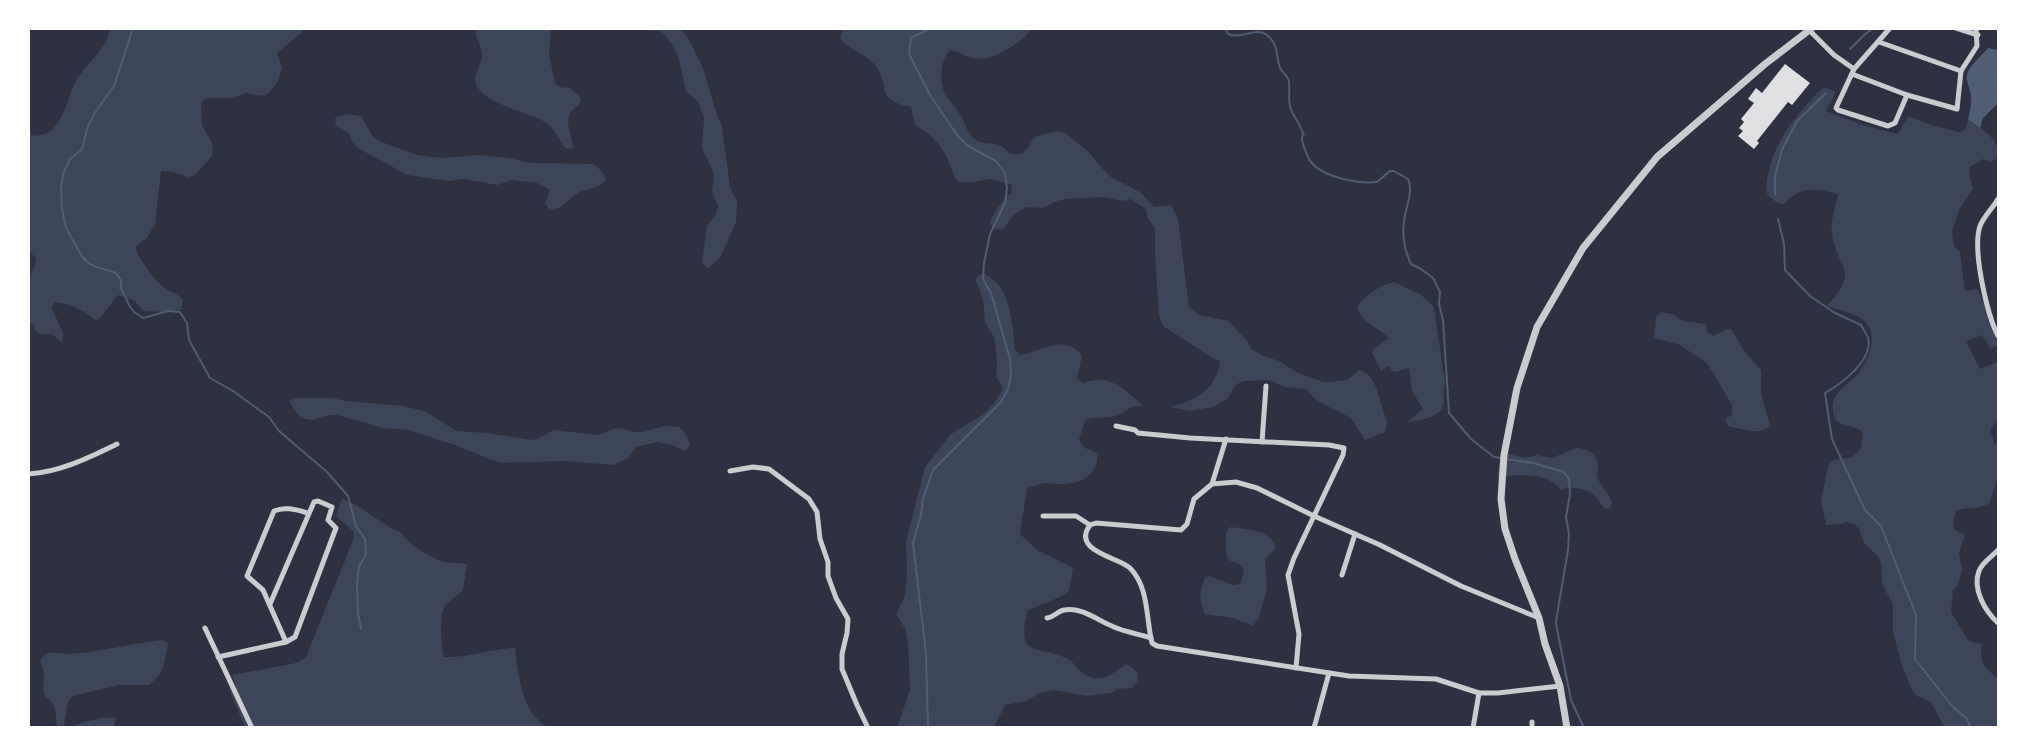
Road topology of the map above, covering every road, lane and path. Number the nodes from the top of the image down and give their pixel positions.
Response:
1 (1890, 28) edge
2 (1956, 28) edge
3 (1810, 29) edge
4 (1977, 32) edge
5 (1879, 42) junction
6 (1961, 71) junction
7 (1853, 72) junction
8 (1906, 95) junction
9 (1998, 199) edge
10 (1998, 336) edge
11 (1266, 387) dead end
12 (1116, 426) dead end
13 (1226, 439) junction
14 (1262, 442) junction
15 (117, 444) dead end
16 (730, 471) dead end
17 (28, 474) edge
18 (1212, 484) junction
19 (308, 513) junction
20 (1043, 516) dead end
21 (1314, 516) junction
22 (1090, 525) junction
23 (1355, 534) junction
24 (1998, 550) edge
25 (1342, 574) dead end
26 (270, 604) junction
27 (1047, 618) dead end
28 (1539, 618) junction
29 (1998, 622) edge
30 (205, 628) dead end
31 (1151, 638) junction
32 (286, 642) junction
33 (218, 657) junction
34 (1296, 668) junction
35 (1329, 673) junction
36 (1557, 686) junction
37 (1479, 693) junction
38 (252, 728) edge
39 (868, 728) edge
40 (1314, 728) edge
41 (1473, 728) edge
42 (1567, 728) edge

1 - 5 street
2 - 4 street
3 - 7 street
3 - 28 street
4 - 6 street
5 - 6 street
5 - 7 street
6 - 8 street
7 - 8 street
7 - 8 street
9 - 10 street
11 - 14 street
12 - 13 street
13 - 14 street
13 - 18 street
14 - 21 street
15 - 17 street
16 - 39 street
18 - 21 street
18 - 22 street
19 - 26 street
19 - 26 street
19 - 32 street
20 - 22 street
21 - 23 street
21 - 34 street
22 - 31 street
23 - 25 street
23 - 28 street
24 - 29 street
26 - 32 street
27 - 31 street
28 - 36 street
30 - 33 street
31 - 34 street
32 - 33 street
33 - 38 street
34 - 35 street
35 - 37 street
35 - 40 street
36 - 37 street
36 - 42 street
37 - 41 street

